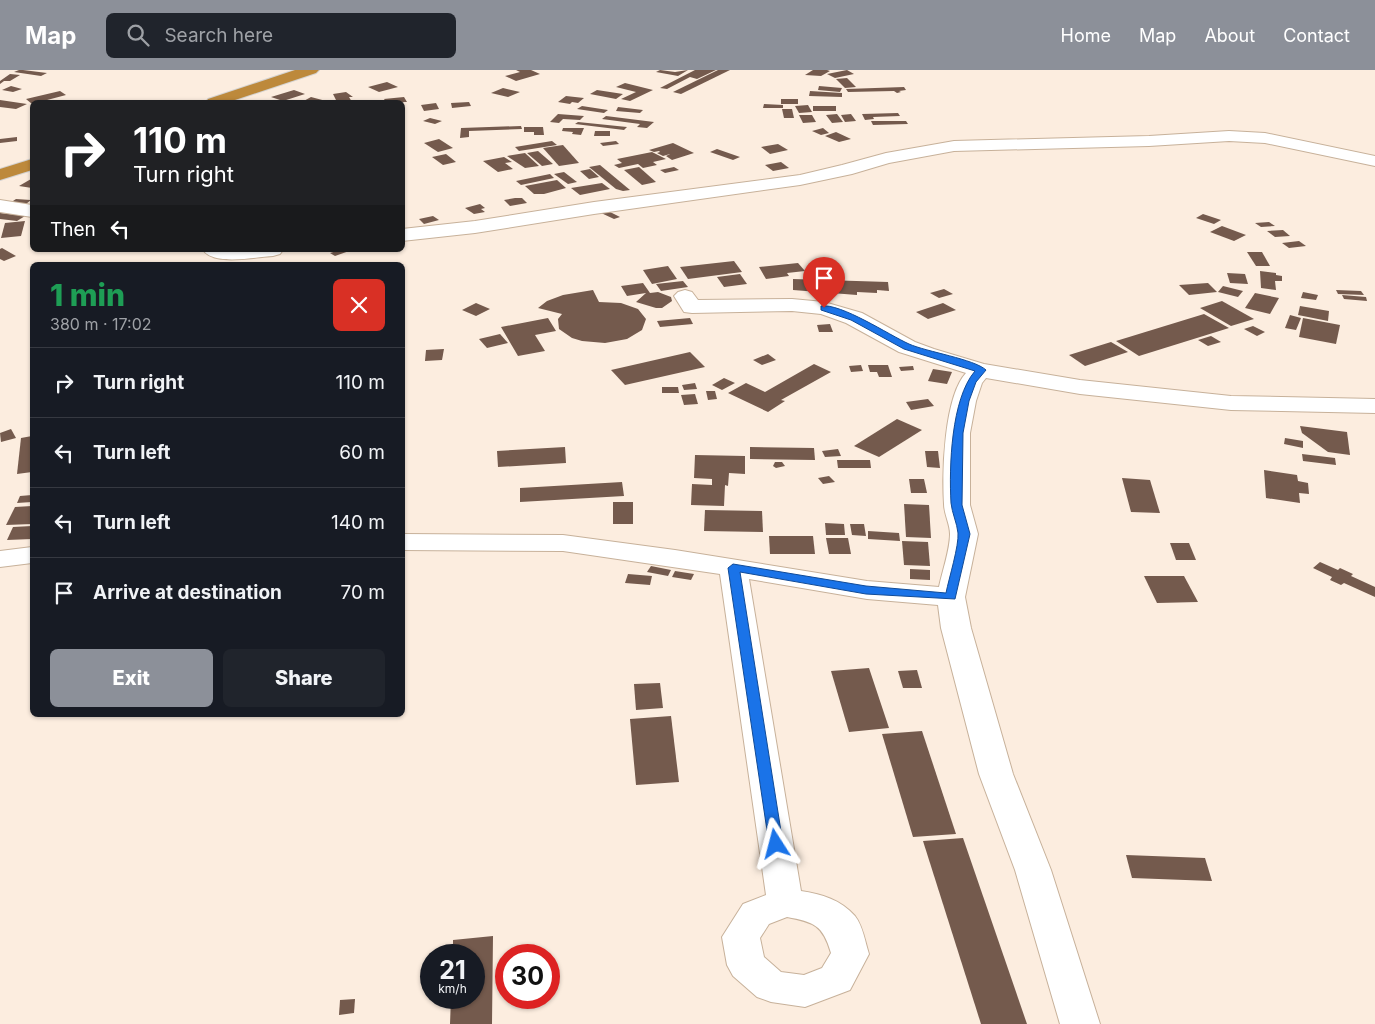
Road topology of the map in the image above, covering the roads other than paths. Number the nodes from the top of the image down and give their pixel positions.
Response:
1 (311, 70) edge
2 (220, 100) edge
3 (1375, 161) edge
4 (30, 165) edge
5 (0, 175) edge
6 (0, 206) edge
7 (30, 211) edge
8 (405, 235) edge
9 (218, 252) edge
10 (248, 252) edge
11 (685, 296) dead end
12 (981, 370) junction
13 (1375, 406) edge
14 (405, 542) edge
15 (30, 555) edge
16 (0, 558) edge
17 (733, 568) junction
18 (951, 597) junction
19 (785, 903) dead end
20 (1080, 1024) edge

1 - 2 highway
3 - 8 street
4 - 5 highway
6 - 7 street
9 - 10 street
11 - 12 street
12 - 13 street
12 - 18 street
14 - 17 street
15 - 16 street
17 - 18 street
17 - 19 street
18 - 20 street

